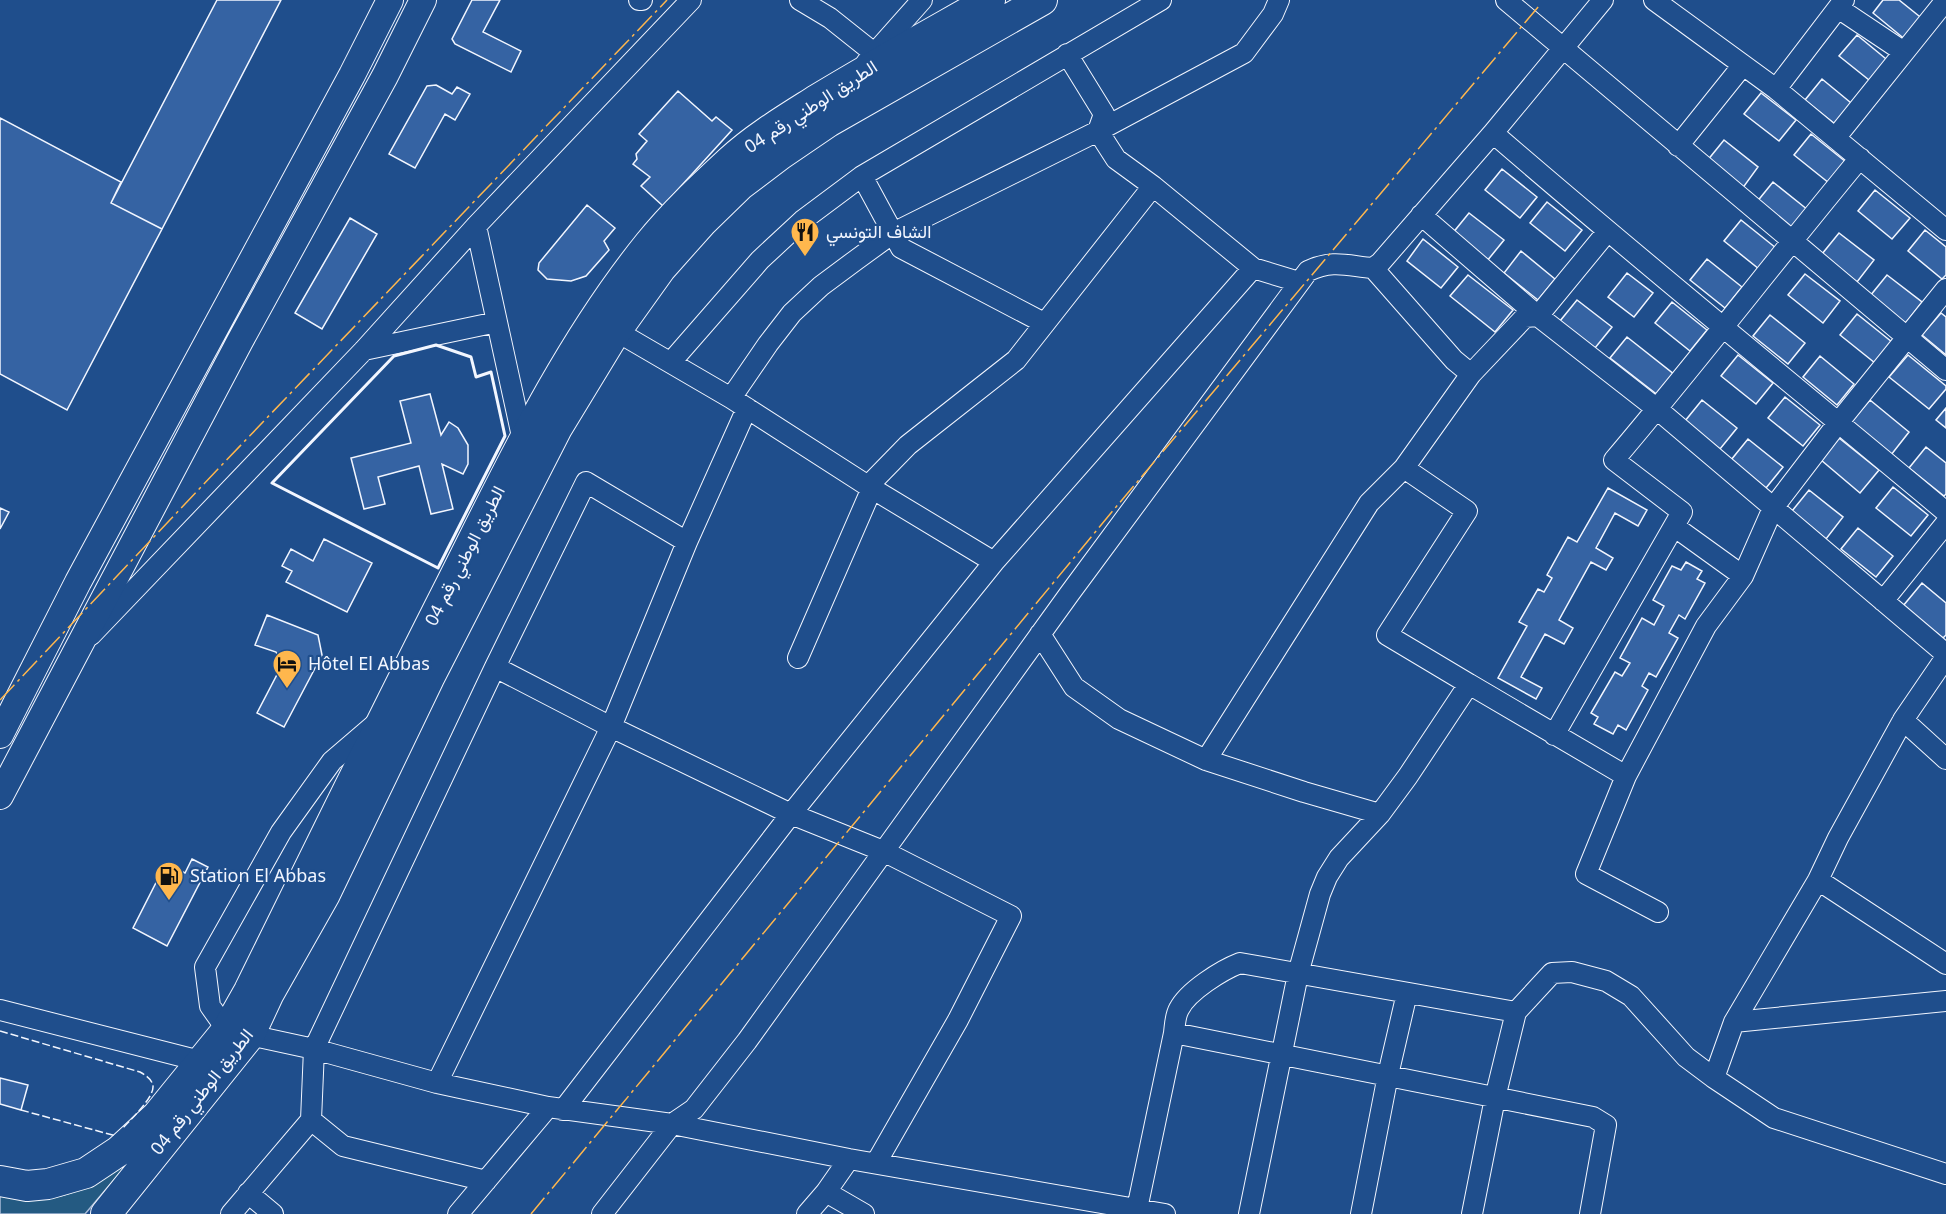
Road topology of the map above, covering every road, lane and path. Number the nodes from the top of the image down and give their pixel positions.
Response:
1 (390, 0) edge
2 (423, 0) edge
3 (691, 0) edge
4 (800, 0) edge
5 (922, 0) edge
6 (990, 0) edge
7 (1042, 0) edge
8 (1161, 0) edge
9 (1279, 0) edge
10 (1506, 0) edge
11 (1603, 0) edge
12 (1654, 0) edge
13 (1946, 0) edge
14 (1841, 4) edge
15 (1563, 50) junction
16 (1904, 52) junction
17 (874, 54) junction
18 (1067, 54) junction
19 (1743, 65) junction
20 (852, 79) junction
21 (1776, 89) junction
22 (1098, 131) junction
23 (1493, 133) junction
24 (1836, 137) junction
25 (1678, 146) junction
26 (1860, 158) junction
27 (862, 176) junction
28 (1153, 186) junction
29 (1421, 215) junction
30 (476, 226) junction
31 (1946, 230) edge
32 (1607, 232) junction
33 (892, 233) junction
34 (1791, 241) junction
35 (1252, 267) junction
36 (1373, 268) junction
37 (1299, 282) junction
38 (1946, 290) edge
39 (1538, 316) junction
40 (497, 322) junction
41 (1044, 323) junction
42 (1723, 326) junction
43 (616, 331) junction
44 (1907, 338) junction
45 (364, 350) junction
46 (671, 362) junction
47 (1946, 370) edge
48 (1472, 374) junction
49 (739, 403) junction
50 (1657, 409) junction
51 (1838, 423) junction
52 (523, 441) junction
53 (1404, 468) junction
54 (870, 487) junction
55 (1773, 508) junction
56 (1946, 512) edge
57 (1946, 523) edge
58 (1674, 527) junction
59 (687, 542) junction
60 (994, 562) junction
61 (1743, 576) junction
62 (1883, 601) junction
63 (1040, 634) junction
64 (79, 647) junction
65 (1946, 655) edge
66 (798, 658) dead end
67 (495, 667) junction
68 (1469, 684) junction
69 (383, 718) junction
70 (1903, 720) junction
71 (611, 727) junction
72 (0, 735) edge
73 (1554, 735) junction
74 (1946, 759) edge
75 (1206, 760) junction
76 (1626, 776) junction
77 (3, 785) edge
78 (791, 814) junction
79 (1380, 814) junction
80 (883, 851) junction
81 (1818, 880) junction
82 (1658, 912) dead end
83 (1946, 964) edge
84 (1298, 974) junction
85 (1407, 993) junction
86 (1946, 1001) edge
87 (0, 1010) edge
88 (1516, 1012) junction
89 (1734, 1022) junction
90 (238, 1033) junction
91 (1174, 1033) junction
92 (314, 1049) junction
93 (1281, 1054) junction
94 (200, 1061) junction
95 (1388, 1075) junction
96 (1714, 1078) junction
97 (436, 1083) junction
98 (1495, 1098) junction
99 (556, 1108) junction
100 (311, 1120) junction
101 (672, 1124) junction
102 (849, 1159) junction
103 (876, 1162) junction
104 (1946, 1174) edge
105 (486, 1180) junction
106 (0, 1181) edge
107 (826, 1192) junction
108 (248, 1193) junction
109 (1137, 1209) junction
110 (106, 1214) edge
111 (231, 1214) edge
112 (273, 1214) edge
113 (458, 1214) edge
114 (602, 1214) edge
115 (807, 1214) edge
116 (864, 1214) edge
117 (1165, 1214) edge
118 (1249, 1214) edge
119 (1362, 1214) edge
120 (1472, 1214) edge
121 (1590, 1214) edge

1 - 72 main road
2 - 64 main road
3 - 30 street
4 - 17 street
5 - 17 street
6 - 20 highway, الطريق الوطني رقم 04
7 - 43 highway, الطريق الوطني رقم 04
8 - 18 street
9 - 22 street
10 - 15 street
11 - 15 street
12 - 19 street
13 - 16 street
14 - 16 street
14 - 21 street
15 - 23 street
15 - 25 street
16 - 24 street
17 - 20 street
18 - 22 street
18 - 27 street
19 - 21 street
19 - 25 street
20 - 52 highway, الطريق الوطني رقم 04
21 - 24 street
22 - 28 street
22 - 33 street
23 - 29 street
23 - 32 street
24 - 26 street
25 - 34 street
26 - 31 street
26 - 34 street
27 - 33 street
27 - 46 street
28 - 35 street
28 - 41 street
29 - 36 street
29 - 39 street
30 - 40 street
30 - 45 street
32 - 39 street
32 - 42 street
33 - 41 street
33 - 49 street
34 - 42 street
34 - 44 street
35 - 37 street
35 - 60 street
36 - 37 street
36 - 48 street
37 - 63 street
38 - 44 street
39 - 48 street
39 - 50 street
40 - 45 street
40 - 52 street
41 - 54 street
42 - 50 street
42 - 51 street
43 - 46 street
43 - 90 highway, الطريق الوطني رقم 04
44 - 47 street
44 - 51 street
45 - 64 street
46 - 49 street
48 - 53 street
49 - 54 street
49 - 59 street
50 - 55 street
50 - 58 street
51 - 55 street
51 - 56 street
52 - 69 highway, الطريق الوطني رقم 04
53 - 68 street
53 - 75 street
54 - 60 street
54 - 66 street
55 - 61 street
55 - 62 street
57 - 62 street
58 - 61 street
58 - 73 street
59 - 67 street
59 - 71 street
60 - 78 street
61 - 76 street
62 - 65 street
63 - 75 street
63 - 80 street
64 - 77 main road
65 - 70 street
67 - 71 street
67 - 92 street
68 - 73 street
68 - 79 street
69 - 90 highway, الطريق الوطني رقم 04
69 - 90 street
70 - 74 street
70 - 81 street
71 - 78 street
71 - 97 street
73 - 76 street
75 - 79 street
76 - 82 street
78 - 80 street
78 - 99 street
79 - 84 street
80 - 101 street
80 - 103 street
81 - 83 street
81 - 89 street
84 - 85 street
84 - 91 street
84 - 93 street
85 - 88 street
85 - 95 street
86 - 89 street
87 - 94 street
88 - 96 street
88 - 98 street
89 - 96 street
90 - 92 street
90 - 94 highway, الطريق الوطني رقم 04
90 - 110 highway, الطريق الوطني رقم 04
91 - 93 street
91 - 109 street
92 - 97 street
92 - 100 street
93 - 95 street
93 - 118 street
94 - 106 highway, الطريق الوطني رقم 04
95 - 98 street
95 - 119 street
96 - 104 street
97 - 99 street
98 - 120 street
98 - 121 street
99 - 101 street
99 - 105 street
100 - 105 street
100 - 108 street
101 - 102 street
101 - 114 street
102 - 103 street
102 - 107 street
103 - 109 street
105 - 113 street
107 - 115 street
107 - 116 street
108 - 111 street
108 - 112 street
109 - 117 street

